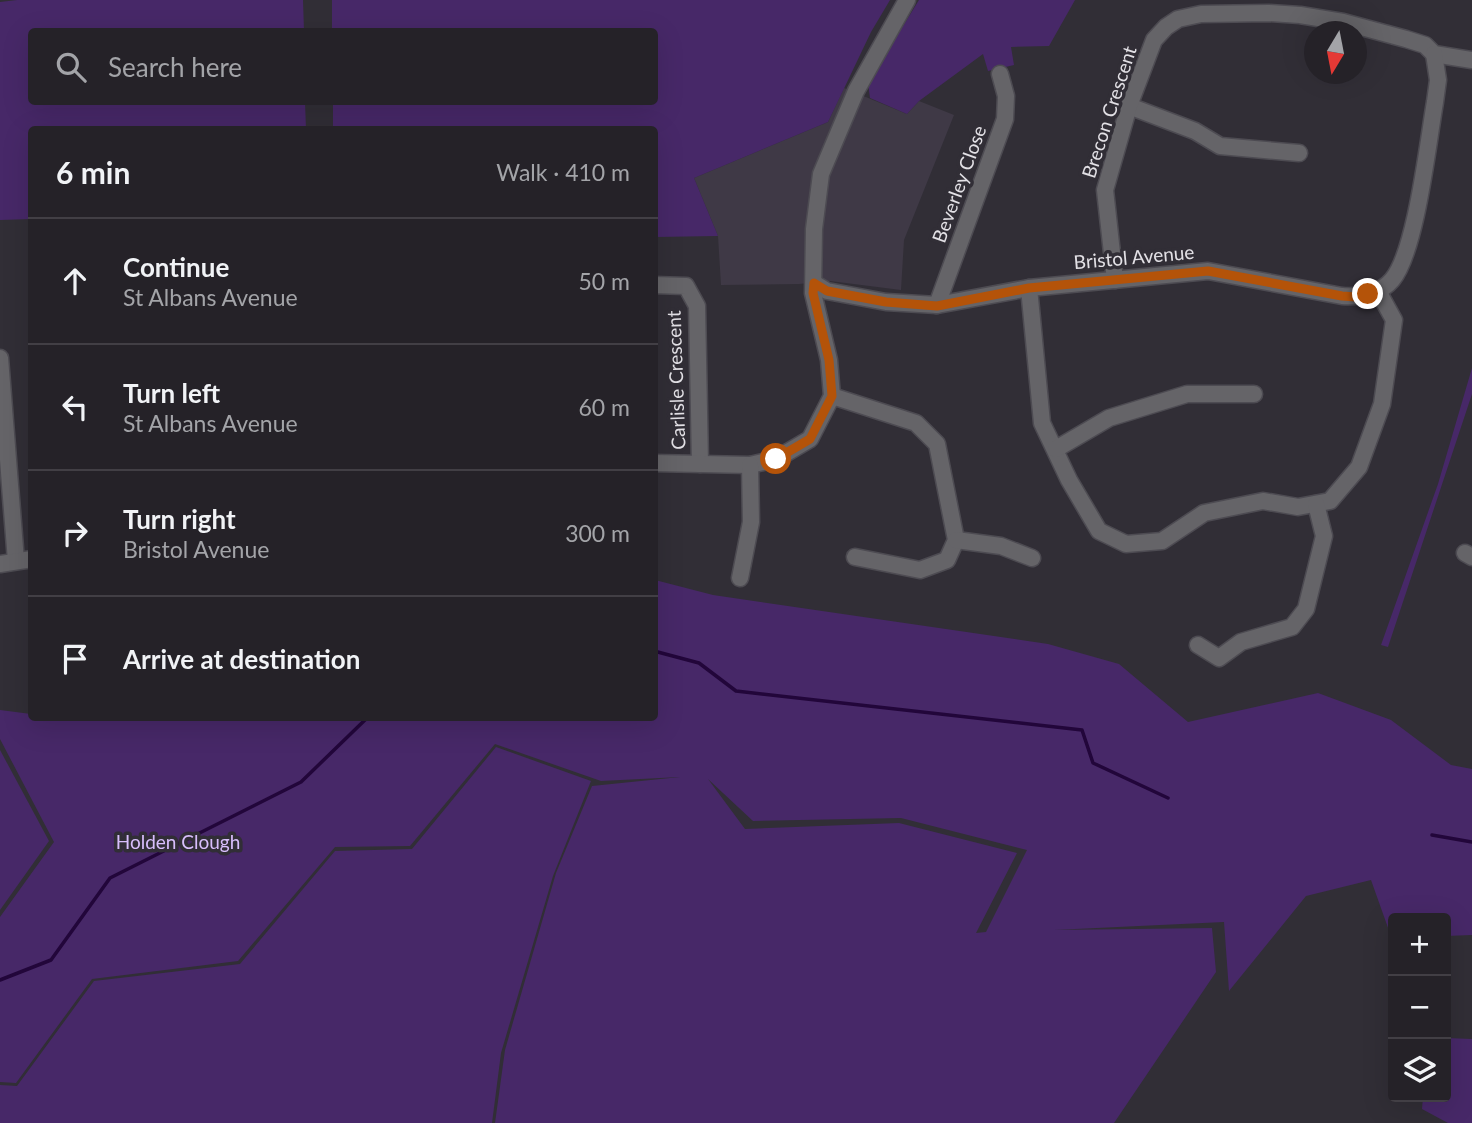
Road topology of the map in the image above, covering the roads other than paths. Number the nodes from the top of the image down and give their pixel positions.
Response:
1 (907, 0) edge
2 (1301, 7) edge
3 (1434, 54) junction
4 (1472, 60) edge
5 (1000, 74) dead end
6 (1129, 106) junction
7 (1299, 153) dead end
8 (1115, 280) junction
9 (814, 283) junction
10 (658, 285) edge
11 (1029, 288) junction
12 (1378, 291) junction
13 (937, 306) junction
14 (1, 358) edge
15 (1254, 394) dead end
16 (832, 396) junction
17 (1056, 449) junction
18 (658, 463) edge
19 (700, 464) junction
20 (750, 465) junction
21 (1316, 504) junction
22 (956, 540) junction
23 (855, 557) dead end
24 (1032, 558) dead end
25 (16, 561) edge
26 (740, 578) dead end
27 (1198, 645) dead end

1 - 9 street
2 - 3 street, Brecon Crescent
2 - 6 street, Brecon Crescent
3 - 4 street, Brecon Crescent
3 - 12 street
5 - 13 street, Beverley Close
6 - 7 street
6 - 8 street, Brecon Crescent
8 - 11 street, Bristol Avenue
8 - 12 street, Bristol Avenue
9 - 13 street, Bristol Avenue
9 - 16 street
10 - 19 street, Carlisle Crescent
11 - 13 street, Bristol Avenue
11 - 17 street
12 - 21 street
14 - 25 street
15 - 17 street
16 - 20 street
16 - 22 street
17 - 21 street
18 - 19 street
19 - 20 street
20 - 26 street
21 - 27 street
22 - 23 street
22 - 24 street

